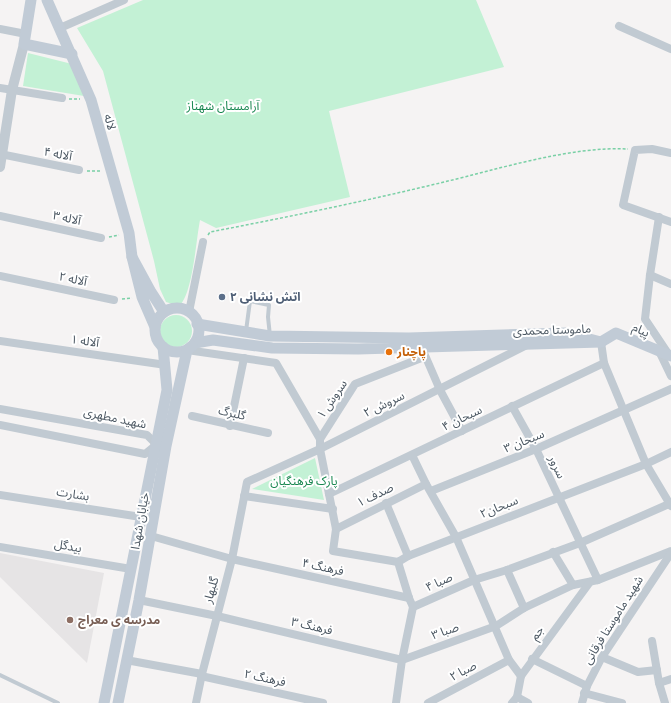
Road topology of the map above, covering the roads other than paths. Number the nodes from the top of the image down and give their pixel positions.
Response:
1 (31, 0) edge
2 (47, 0) edge
3 (124, 0) edge
4 (619, 26) dead end
5 (60, 28) junction
6 (0, 29) edge
7 (25, 39) junction
8 (671, 49) edge
9 (72, 54) junction
10 (0, 88) edge
11 (12, 90) junction
12 (62, 98) road end
13 (671, 153) edge
14 (1, 155) edge
15 (0, 167) edge
16 (79, 170) road end
17 (0, 216) edge
18 (659, 217) junction
19 (671, 222) edge
20 (101, 238) road end
21 (203, 242) road end
22 (132, 256) junction
23 (650, 275) junction
24 (0, 276) edge
25 (671, 284) edge
26 (114, 300) road end
27 (164, 312) junction
28 (189, 312) junction
29 (197, 324) junction
30 (155, 327) junction
31 (246, 332) junction
32 (270, 336) junction
33 (0, 341) edge
34 (601, 342) junction
35 (530, 344) junction
36 (191, 346) junction
37 (163, 347) junction
38 (424, 353) junction
39 (667, 355) edge
40 (244, 358) junction
41 (604, 362) junction
42 (166, 366) junction
43 (671, 376) edge
44 (671, 389) edge
45 (440, 390) junction
46 (512, 406) junction
47 (0, 409) edge
48 (624, 411) junction
49 (192, 416) dead end
50 (0, 426) edge
51 (230, 426) junction
52 (462, 431) junction
53 (268, 433) dead end
54 (320, 439) junction
55 (162, 445) junction
56 (320, 449) junction
57 (536, 450) junction
58 (671, 452) edge
59 (412, 454) junction
60 (646, 464) junction
61 (246, 482) joint
62 (428, 487) junction
63 (329, 494) junction
64 (0, 495) edge
65 (244, 496) junction
66 (558, 497) junction
67 (386, 503) junction
68 (670, 505) edge
69 (333, 509) junction
70 (141, 517) junction
71 (336, 528) junction
72 (151, 536) junction
73 (456, 538) junction
74 (580, 543) junction
75 (0, 547) edge
76 (553, 552) junction
77 (671, 552) edge
78 (408, 556) junction
79 (232, 560) junction
80 (398, 562) junction
81 (132, 569) junction
82 (506, 570) junction
83 (474, 580) junction
84 (594, 581) junction
85 (573, 585) junction
86 (409, 598) junction
87 (140, 600) junction
88 (414, 607) junction
89 (524, 608) junction
90 (216, 616) junction
91 (496, 626) junction
92 (652, 641) dead end
93 (602, 657) junction
94 (532, 659) junction
95 (126, 660) junction
96 (402, 660) junction
97 (509, 660) junction
98 (657, 670) junction
99 (0, 675) edge
100 (202, 675) junction
101 (521, 676) junction
102 (671, 679) edge
103 (659, 683) junction
104 (586, 690) junction
105 (514, 700) edge
106 (58, 703) edge
107 (104, 703) edge
108 (118, 703) edge
109 (196, 703) edge
110 (323, 703) edge
111 (396, 703) edge
112 (428, 703) edge
113 (528, 703) edge
114 (582, 703) edge
115 (622, 703) edge
116 (665, 703) edge

1 - 7 main road
2 - 5 main road, لاله
3 - 5 street
4 - 8 street
5 - 9 main road, لاله
6 - 7 street
7 - 9 main road
7 - 11 street
9 - 22 main road, لاله
10 - 11 street
11 - 12 street
11 - 14 street
13 - 18 street
14 - 15 street
14 - 16 street, آلاله ۴
17 - 20 street, آلاله ۳
18 - 19 street
18 - 23 street
21 - 28 street
22 - 27 main road
22 - 30 main road
23 - 25 street
23 - 39 street
24 - 26 street, آلاله ۲
27 - 28 main road
27 - 30 main road
28 - 29 main road
29 - 31 main road, ماموستا محمدی
29 - 36 main road
30 - 37 main road
31 - 32 main road, ماموستا محمدی
31 - 32 lane
32 - 34 main road, ماموستا محمدی
33 - 42 street, آلاله ۱
34 - 35 main road, ماموستا محمدی
34 - 39 main road, پیام
34 - 41 street
35 - 38 main road, ماموستا محمدی
35 - 45 street, سروش ۲
36 - 37 main road
36 - 38 main road, ماموستا محمدی
36 - 40 street
36 - 55 main road, خیابان شهدا
37 - 42 main road, خیابان شهدا
38 - 45 street
38 - 54 street, سروش ۱
39 - 43 street
40 - 51 street
40 - 54 street
41 - 46 street, سبحان ۴
41 - 48 street
42 - 55 main road, خیابان شهدا
44 - 48 street, سبحان ۳
45 - 52 street
45 - 56 street, سروش ۲
46 - 52 street, سبحان ۴
46 - 57 street, سرور
47 - 55 street, شهید مطهری
48 - 57 street, سبحان ۳
48 - 60 street
49 - 51 street, گلبرگ
50 - 55 street, شهید مطهری
51 - 53 street, گلبرگ
52 - 59 street, سبحان ۴
54 - 56 street
55 - 70 main road, خیابان شهدا
55 - 72 main road, خیابان شهدا
56 - 61 street, سروش ۲
56 - 63 street
57 - 62 street, سبحان ۳
57 - 66 street, سرور
58 - 60 street, سبحان۲
59 - 62 street
59 - 63 street, سبحان ۴
60 - 66 street, سبحان۲
60 - 68 street
61 - 65 street, گلبهار
62 - 67 street, صدف ۱
62 - 73 street
63 - 69 street
64 - 70 street, بشارت
65 - 69 street
65 - 79 street, گلبهار
66 - 73 street, سبحان۲
66 - 74 street, سرور
67 - 71 street, صدف ۱
67 - 78 street
68 - 74 street, صبا ۴
69 - 71 street
70 - 81 main road, خیابان شهدا
71 - 80 street
72 - 79 street, فرهنگ ۴
72 - 87 main road, خیابان شهدا
73 - 78 street, سبحان۲
73 - 83 street
74 - 76 street, صبا ۴
74 - 84 street, سرور
75 - 81 street, بیدگل
76 - 82 street, صبا ۴
76 - 85 street
77 - 84 street, صبا ۳
77 - 93 street, شهید ماموستا فرقانی
78 - 80 street, سبحان۲
79 - 86 street, فرهنگ ۴
79 - 90 street, گلبهار
80 - 86 street
81 - 107 main road, خیابان شهدا
82 - 83 street, صبا ۴
82 - 89 street
83 - 88 street, صبا ۴
83 - 91 street
84 - 85 street, صبا ۳
84 - 94 street, جم
85 - 89 street, صبا ۳
86 - 88 street
87 - 90 street, فرهنگ ۳
87 - 95 main road, خیابان شهدا
88 - 96 street
89 - 91 street, صبا ۳
90 - 96 street, فرهنگ ۳
90 - 100 street, گلبهار
91 - 96 street, صبا ۳
91 - 97 street
92 - 98 street
93 - 98 street
93 - 104 street, شهید ماموستا فرقانی
94 - 101 street, جم
94 - 104 street
95 - 100 street, فرهنگ ۲
95 - 108 main road, خیابان شهدا
96 - 111 street
97 - 101 street
97 - 112 street, صبا ۲
98 - 103 street
99 - 106 lane
100 - 109 street, گلبهار
100 - 110 street, فرهنگ ۲
101 - 105 street, جم
102 - 103 street
103 - 116 street
104 - 114 street, شهید ماموستا فرقانی
104 - 115 street
105 - 113 street

